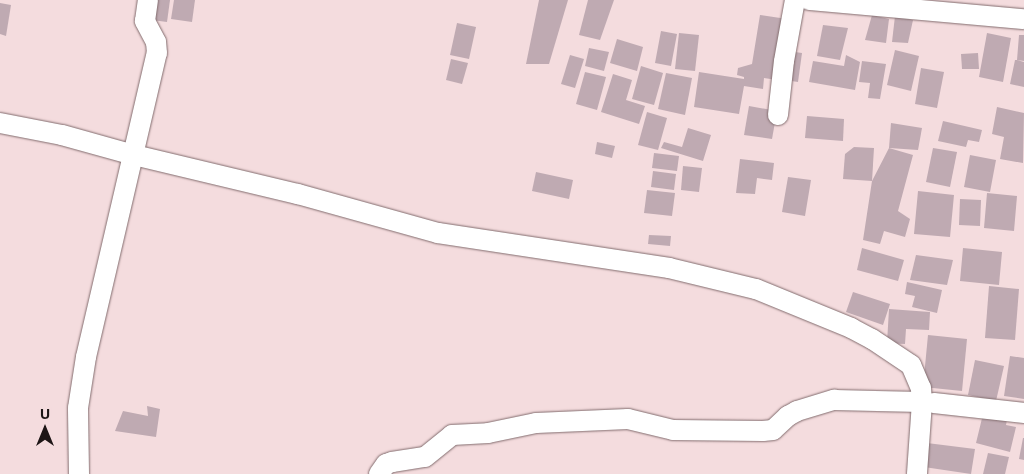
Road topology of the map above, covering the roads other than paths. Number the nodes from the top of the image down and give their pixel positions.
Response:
1 (148, 0) edge
2 (795, 0) edge
3 (809, 0) edge
4 (1024, 19) edge
5 (778, 115) dead end
6 (0, 123) edge
7 (134, 156) junction
8 (928, 402) junction
9 (1024, 413) edge
10 (79, 474) edge
11 (379, 474) edge
12 (917, 474) edge

1 - 7 street
2 - 5 street
3 - 4 street
6 - 7 street
7 - 8 street
7 - 10 street
8 - 9 street
8 - 11 street
8 - 12 street

